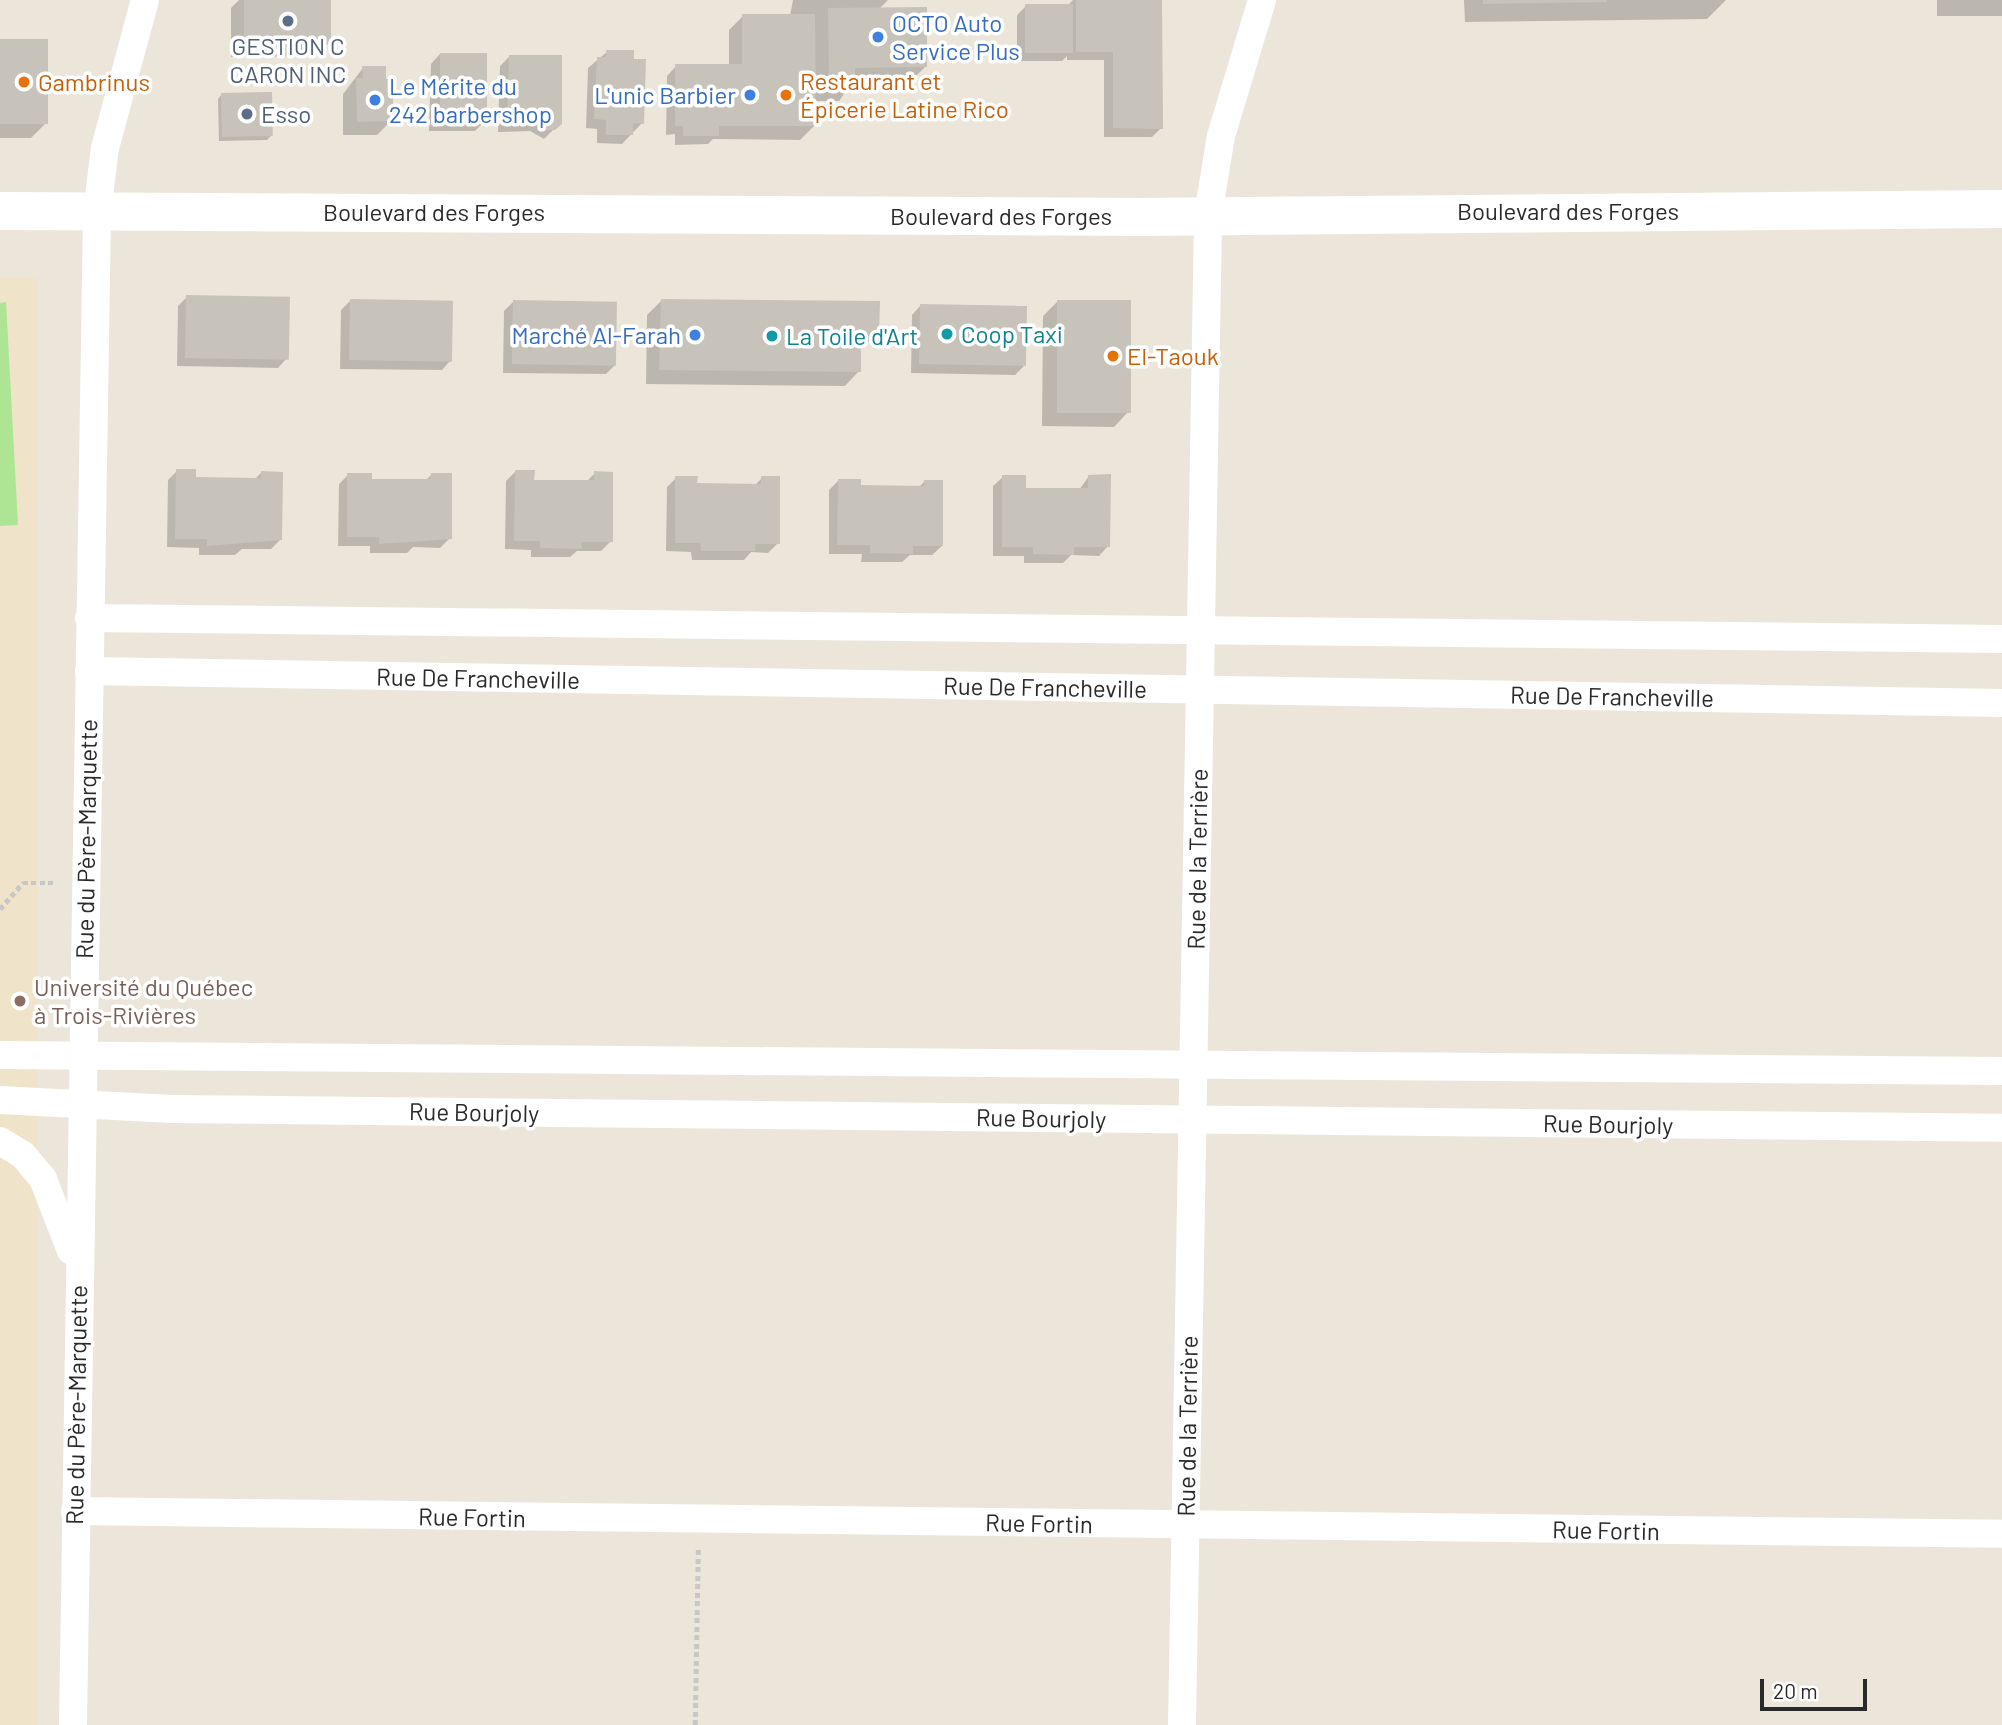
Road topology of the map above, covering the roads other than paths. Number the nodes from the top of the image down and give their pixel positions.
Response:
1 (145, 0) edge
2 (1262, 0) edge
3 (2002, 209) edge
4 (0, 211) edge
5 (97, 212) junction
6 (1208, 215) junction
7 (89, 618) junction
8 (1201, 630) junction
9 (2002, 639) edge
10 (89, 671) junction
11 (1199, 690) junction
12 (2002, 703) edge
13 (82, 1054) junction
14 (0, 1055) edge
15 (1193, 1063) junction
16 (2002, 1071) edge
17 (0, 1100) edge
18 (81, 1104) junction
19 (1192, 1120) junction
20 (2002, 1128) edge
21 (0, 1141) edge
22 (78, 1270) junction
23 (75, 1511) junction
24 (1185, 1525) junction
25 (2002, 1534) edge
26 (73, 1725) edge
27 (1182, 1725) edge

1 - 5 street, Rue du Père-Marquette
2 - 6 street, Rue de la Terrière
3 - 6 main road, Boulevard des Forges
4 - 5 main road, Boulevard des Forges
5 - 6 main road, Boulevard des Forges
5 - 7 street, Rue du Père-Marquette
6 - 8 street, Rue de la Terrière
7 - 8 street
7 - 10 street, Rue du Père-Marquette
8 - 9 street
8 - 11 street, Rue de la Terrière
10 - 11 street, Rue De Francheville
10 - 13 street, Rue du Père-Marquette
11 - 12 street, Rue De Francheville
11 - 15 street, Rue de la Terrière
13 - 14 street
13 - 15 street
13 - 18 street, Rue du Père-Marquette
15 - 16 street
15 - 19 street, Rue de la Terrière
17 - 18 street, Rue Bourjoly
18 - 19 street, Rue Bourjoly
18 - 22 street, Rue du Père-Marquette
19 - 20 street, Rue Bourjoly
19 - 24 street, Rue de la Terrière
21 - 22 street
22 - 23 street, Rue du Père-Marquette
23 - 24 street, Rue Fortin
23 - 26 street, Rue du Père-Marquette
24 - 25 street, Rue Fortin
24 - 27 street, Rue de la Terrière

